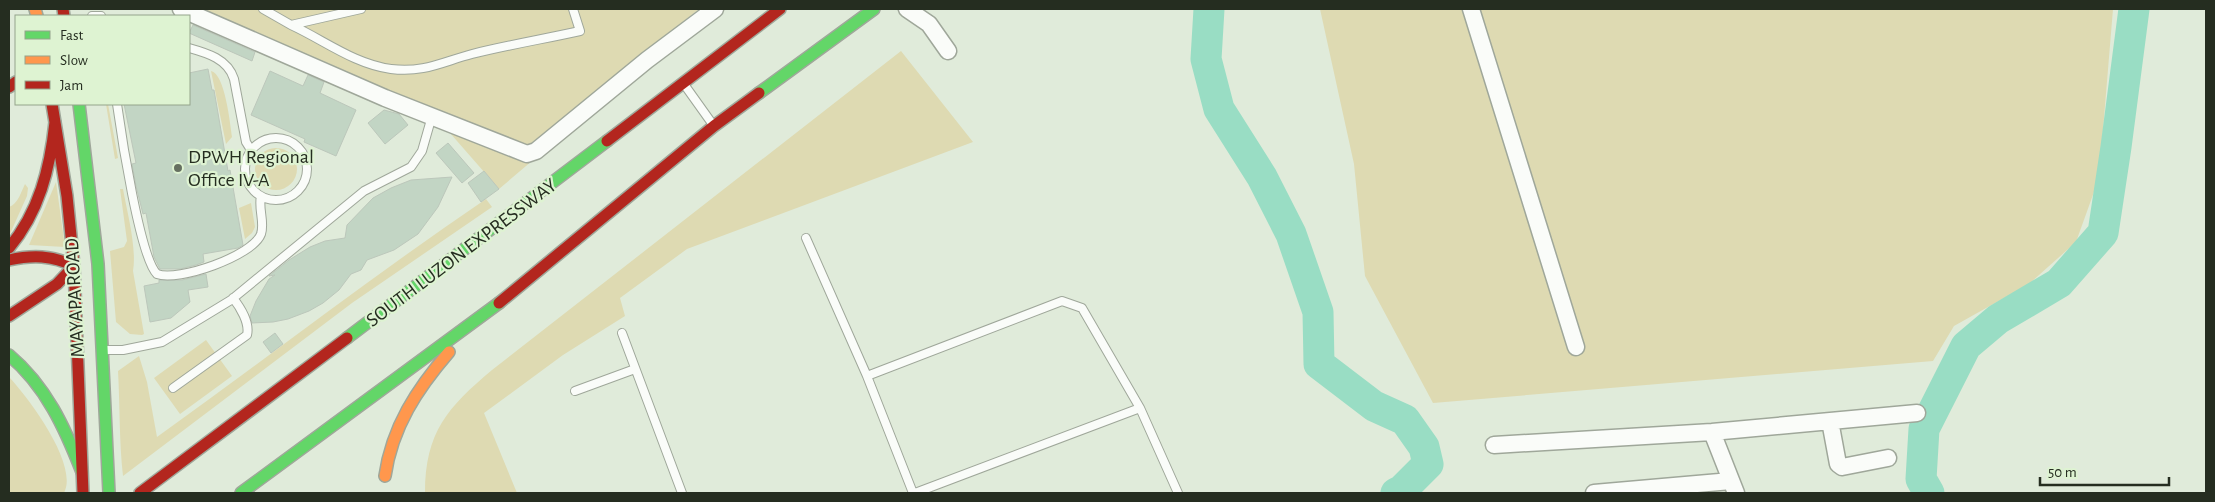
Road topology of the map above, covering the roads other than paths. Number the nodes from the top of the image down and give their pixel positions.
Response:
1 (181, 9) edge
2 (263, 9) edge
3 (361, 9) edge
4 (573, 9) edge
5 (716, 9) edge
6 (780, 9) edge
7 (874, 9) edge
8 (907, 9) edge
9 (1471, 9) edge
10 (291, 25) junction
11 (190, 48) edge
12 (948, 51) dead end
13 (683, 83) junction
14 (52, 105) edge
15 (79, 105) edge
16 (116, 105) edge
17 (432, 116) junction
18 (55, 122) junction
19 (714, 126) junction
20 (251, 150) junction
21 (261, 196) junction
22 (806, 238) dead end
23 (9, 248) edge
24 (9, 260) edge
25 (86, 265) junction
26 (233, 298) junction
27 (506, 298) junction
28 (9, 316) edge
29 (622, 333) dead end
30 (1576, 347) dead end
31 (104, 350) junction
32 (9, 355) edge
33 (635, 369) junction
34 (868, 376) junction
35 (173, 388) dead end
36 (575, 391) dead end
37 (1140, 408) junction
38 (1917, 413) dead end
39 (1830, 421) junction
40 (1712, 432) junction
41 (1494, 445) dead end
42 (1888, 458) dead end
43 (82, 472) junction
44 (385, 476) dead end
45 (1733, 487) edge
46 (84, 493) edge
47 (109, 493) edge
48 (140, 493) edge
49 (241, 493) edge
50 (682, 493) edge
51 (914, 493) edge
52 (1178, 493) edge
53 (1594, 493) edge

1 - 17 street
2 - 10 lane
3 - 10 lane
4 - 10 lane
5 - 17 street
6 - 13 main road, SOUTH LUZON EXPRESSWAY
7 - 19 main road
8 - 12 street
9 - 30 street
11 - 20 lane
13 - 19 lane
13 - 48 main road, SOUTH LUZON EXPRESSWAY
14 - 18 main road, MAYAPA ROAD
15 - 25 main road, MAYAPA ROAD
16 - 21 lane
17 - 26 lane
18 - 23 main road
18 - 25 main road, MAYAPA ROAD
19 - 27 main road
20 - 21 lane
20 - 21 lane
22 - 34 lane
24 - 25 main road
25 - 28 main road
25 - 31 main road, MAYAPA ROAD
25 - 43 main road, MAYAPA ROAD
26 - 31 lane
26 - 35 lane
27 - 44 main road
27 - 49 main road
29 - 33 lane
31 - 47 main road, MAYAPA ROAD
32 - 43 main road
33 - 36 lane
33 - 50 lane
34 - 37 lane
34 - 51 lane
37 - 51 lane
37 - 52 lane
38 - 39 street
39 - 40 street
39 - 42 street
40 - 41 street
40 - 45 street
43 - 46 main road, MAYAPA ROAD
45 - 53 street

